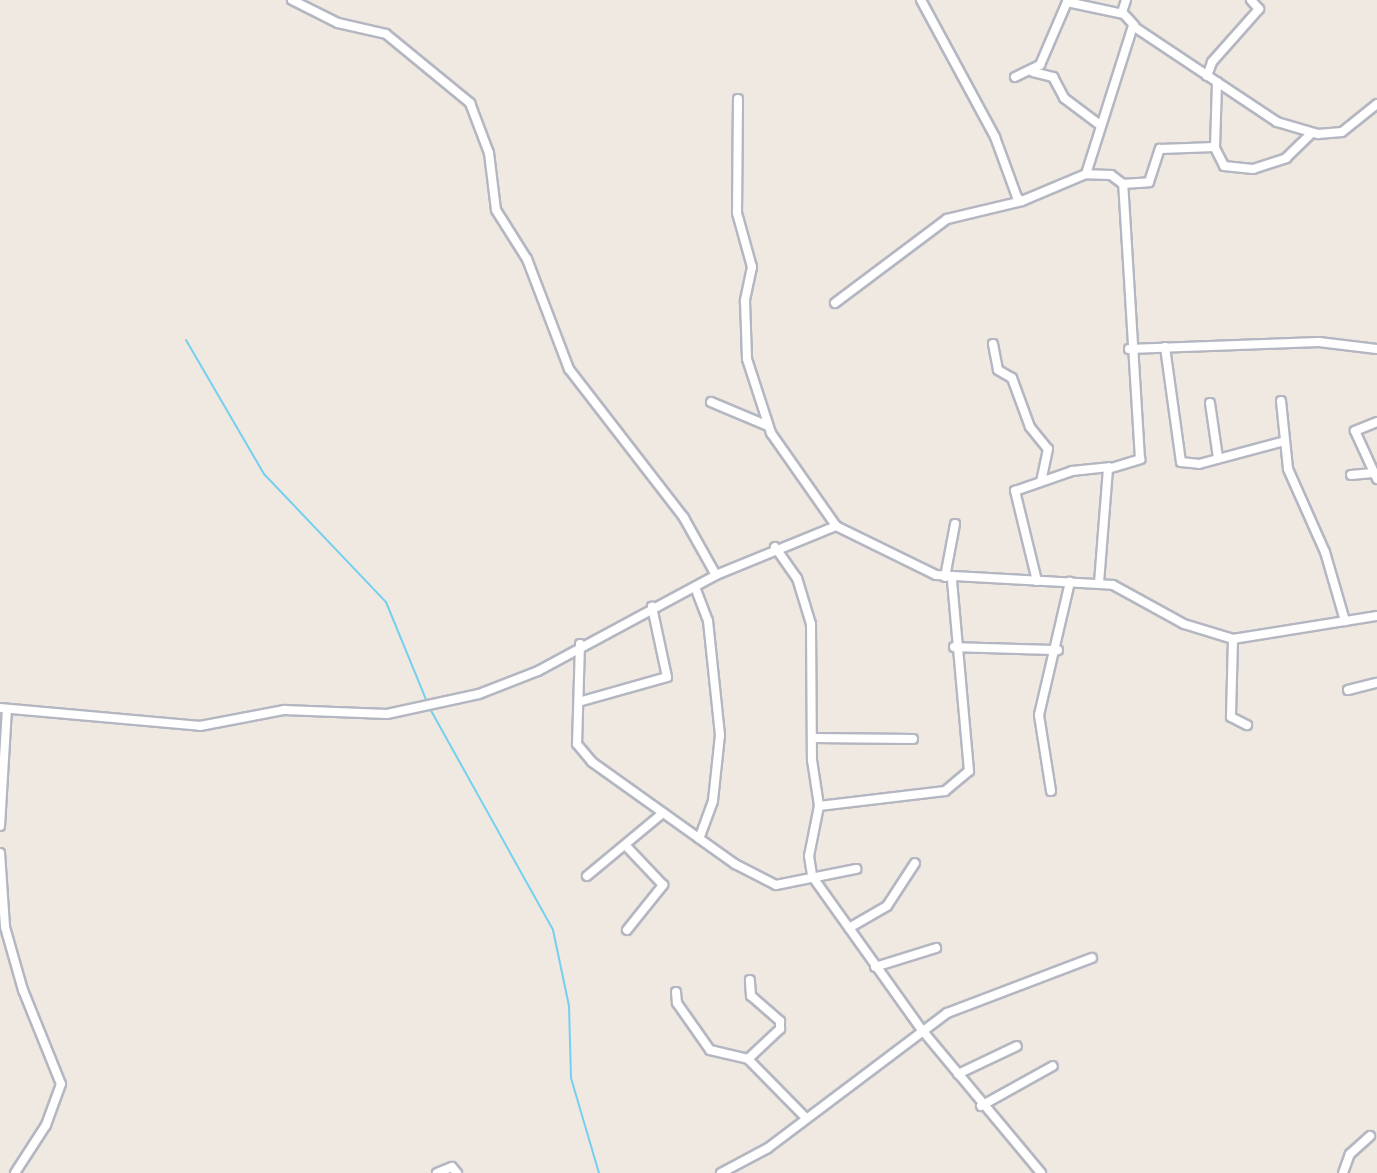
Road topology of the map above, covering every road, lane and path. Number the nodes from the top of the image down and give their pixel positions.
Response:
1 (292, 0) edge
2 (921, 0) edge
3 (1126, 0) edge
4 (1251, 0) edge
5 (1123, 14) junction
6 (1133, 25) junction
7 (1033, 72) junction
8 (1207, 76) junction
9 (1015, 77) dead end
10 (1217, 82) junction
11 (738, 99) dead end
12 (1377, 104) edge
13 (1100, 125) junction
14 (1312, 133) junction
15 (1214, 148) junction
16 (1086, 174) junction
17 (1123, 184) junction
18 (1022, 201) junction
19 (835, 303) dead end
20 (993, 344) dead end
21 (1165, 347) junction
22 (1129, 349) junction
23 (1377, 349) edge
24 (1281, 401) dead end
25 (711, 402) dead end
26 (1210, 403) dead end
27 (1377, 422) edge
28 (768, 426) junction
29 (1281, 442) junction
30 (1218, 458) junction
31 (1108, 467) junction
32 (1351, 475) dead end
33 (1375, 476) edge
34 (1041, 481) junction
35 (955, 524) dead end
36 (836, 526) junction
37 (791, 541) junction
38 (775, 547) junction
39 (786, 555) junction
40 (716, 571) junction
41 (949, 578) junction
42 (1037, 581) junction
43 (1070, 582) junction
44 (1099, 583) junction
45 (695, 587) junction
46 (652, 607) junction
47 (1377, 616) edge
48 (1345, 621) junction
49 (1233, 639) junction
50 (580, 644) junction
51 (954, 647) junction
52 (1058, 650) junction
53 (1377, 683) edge
54 (1348, 690) dead end
55 (582, 701) junction
56 (4, 709) edge
57 (1247, 725) dead end
58 (814, 738) junction
59 (913, 739) dead end
60 (1051, 791) dead end
61 (819, 806) junction
62 (663, 813) junction
63 (0, 826) edge
64 (699, 839) junction
65 (628, 848) junction
66 (0, 853) edge
67 (915, 863) dead end
68 (856, 869) dead end
69 (587, 876) dead end
70 (812, 876) junction
71 (849, 928) junction
72 (627, 930) dead end
73 (936, 948) dead end
74 (1092, 958) dead end
75 (875, 967) junction
76 (750, 980) dead end
77 (676, 992) dead end
78 (922, 1030) junction
79 (1017, 1046) dead end
80 (748, 1059) junction
81 (1053, 1066) dead end
82 (958, 1074) junction
83 (981, 1106) junction
84 (805, 1117) junction
85 (1370, 1136) dead end
86 (15, 1173) edge
87 (437, 1173) edge
88 (457, 1173) edge
89 (722, 1173) edge
90 (1041, 1173) edge
91 (1343, 1173) edge

1 - 40 street
2 - 18 street
3 - 5 street
4 - 8 street
5 - 6 street
5 - 7 street
6 - 8 street
6 - 13 street
7 - 9 street
7 - 13 street
8 - 10 street
10 - 14 street
10 - 15 street
11 - 28 street
12 - 14 street
13 - 16 street
14 - 15 street
15 - 17 street
16 - 17 street
16 - 18 street
17 - 22 street
18 - 19 street
20 - 34 street
21 - 22 street
21 - 23 street
21 - 30 street
22 - 31 street
24 - 29 street
25 - 28 street
26 - 30 street
27 - 33 street
28 - 36 street
29 - 30 street
29 - 48 street
31 - 34 street
31 - 44 street
32 - 33 street
34 - 42 street
35 - 41 street
36 - 37 street
36 - 41 street
37 - 38 street
37 - 39 street
38 - 39 street
38 - 40 street
39 - 58 street
40 - 45 street
41 - 42 street
41 - 51 street
42 - 43 street
43 - 44 street
43 - 52 street
44 - 49 street
45 - 46 street
45 - 64 street
46 - 50 street
46 - 55 street
47 - 48 street
48 - 49 street
49 - 57 street
50 - 55 street
50 - 56 street
51 - 52 street
51 - 61 street
52 - 60 street
53 - 54 street
55 - 62 street
56 - 63 street
58 - 59 street
58 - 61 street
61 - 70 street
62 - 64 street
62 - 65 street
64 - 70 street
65 - 69 street
65 - 72 street
66 - 86 street
67 - 71 street
68 - 70 street
70 - 71 street
71 - 75 street
73 - 75 street
74 - 78 street
75 - 78 street
76 - 80 street
77 - 80 street
78 - 82 street
78 - 84 street
79 - 82 street
80 - 84 street
81 - 83 street
82 - 83 street
83 - 90 street
84 - 89 street
85 - 91 street
87 - 88 street

